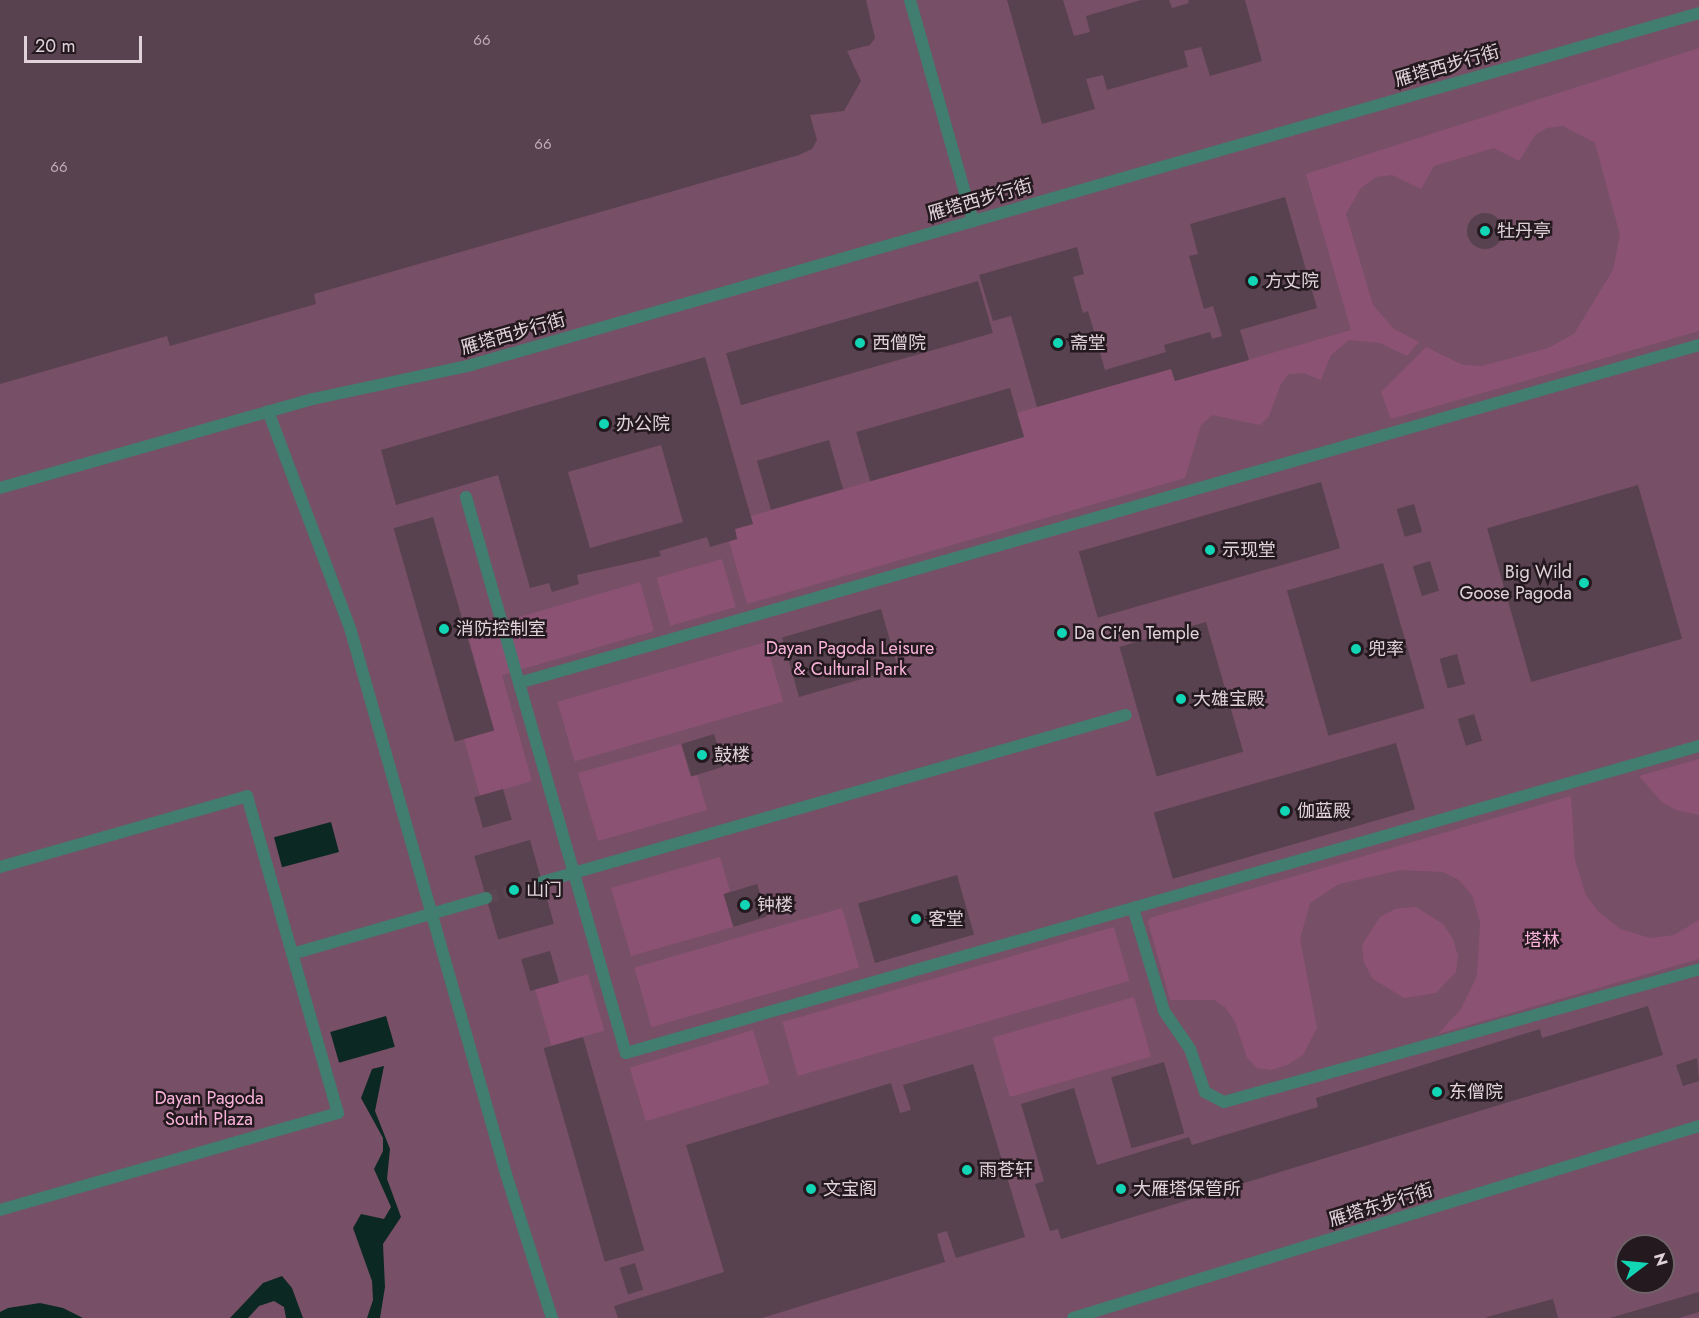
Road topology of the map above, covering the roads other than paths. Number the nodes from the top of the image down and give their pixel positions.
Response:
1 (910, 0) edge
2 (1699, 13) edge
3 (973, 221) junction
4 (1699, 345) edge
5 (268, 411) junction
6 (0, 488) edge
7 (466, 497) dead end
8 (519, 683) junction
9 (1126, 715) dead end
10 (1699, 746) edge
11 (0, 867) edge
12 (574, 873) junction
13 (542, 882) tunnel mouth
14 (486, 898) tunnel mouth
15 (1133, 908) junction
16 (432, 914) junction
17 (292, 954) junction
18 (1699, 969) edge
19 (1699, 1126) edge
20 (0, 1210) edge
21 (552, 1318) edge
22 (1073, 1318) edge

1 - 3 street
2 - 3 street, 雁塔西步行街
3 - 5 street, 雁塔西步行街
4 - 8 street
5 - 6 street, 雁塔西步行街
5 - 16 street
7 - 8 street
8 - 12 street
9 - 12 street
10 - 15 street
11 - 17 street
12 - 13 street
12 - 15 street
14 - 16 street
15 - 18 street
16 - 17 street
16 - 21 street
17 - 20 street
19 - 22 street, 雁塔东步行街

